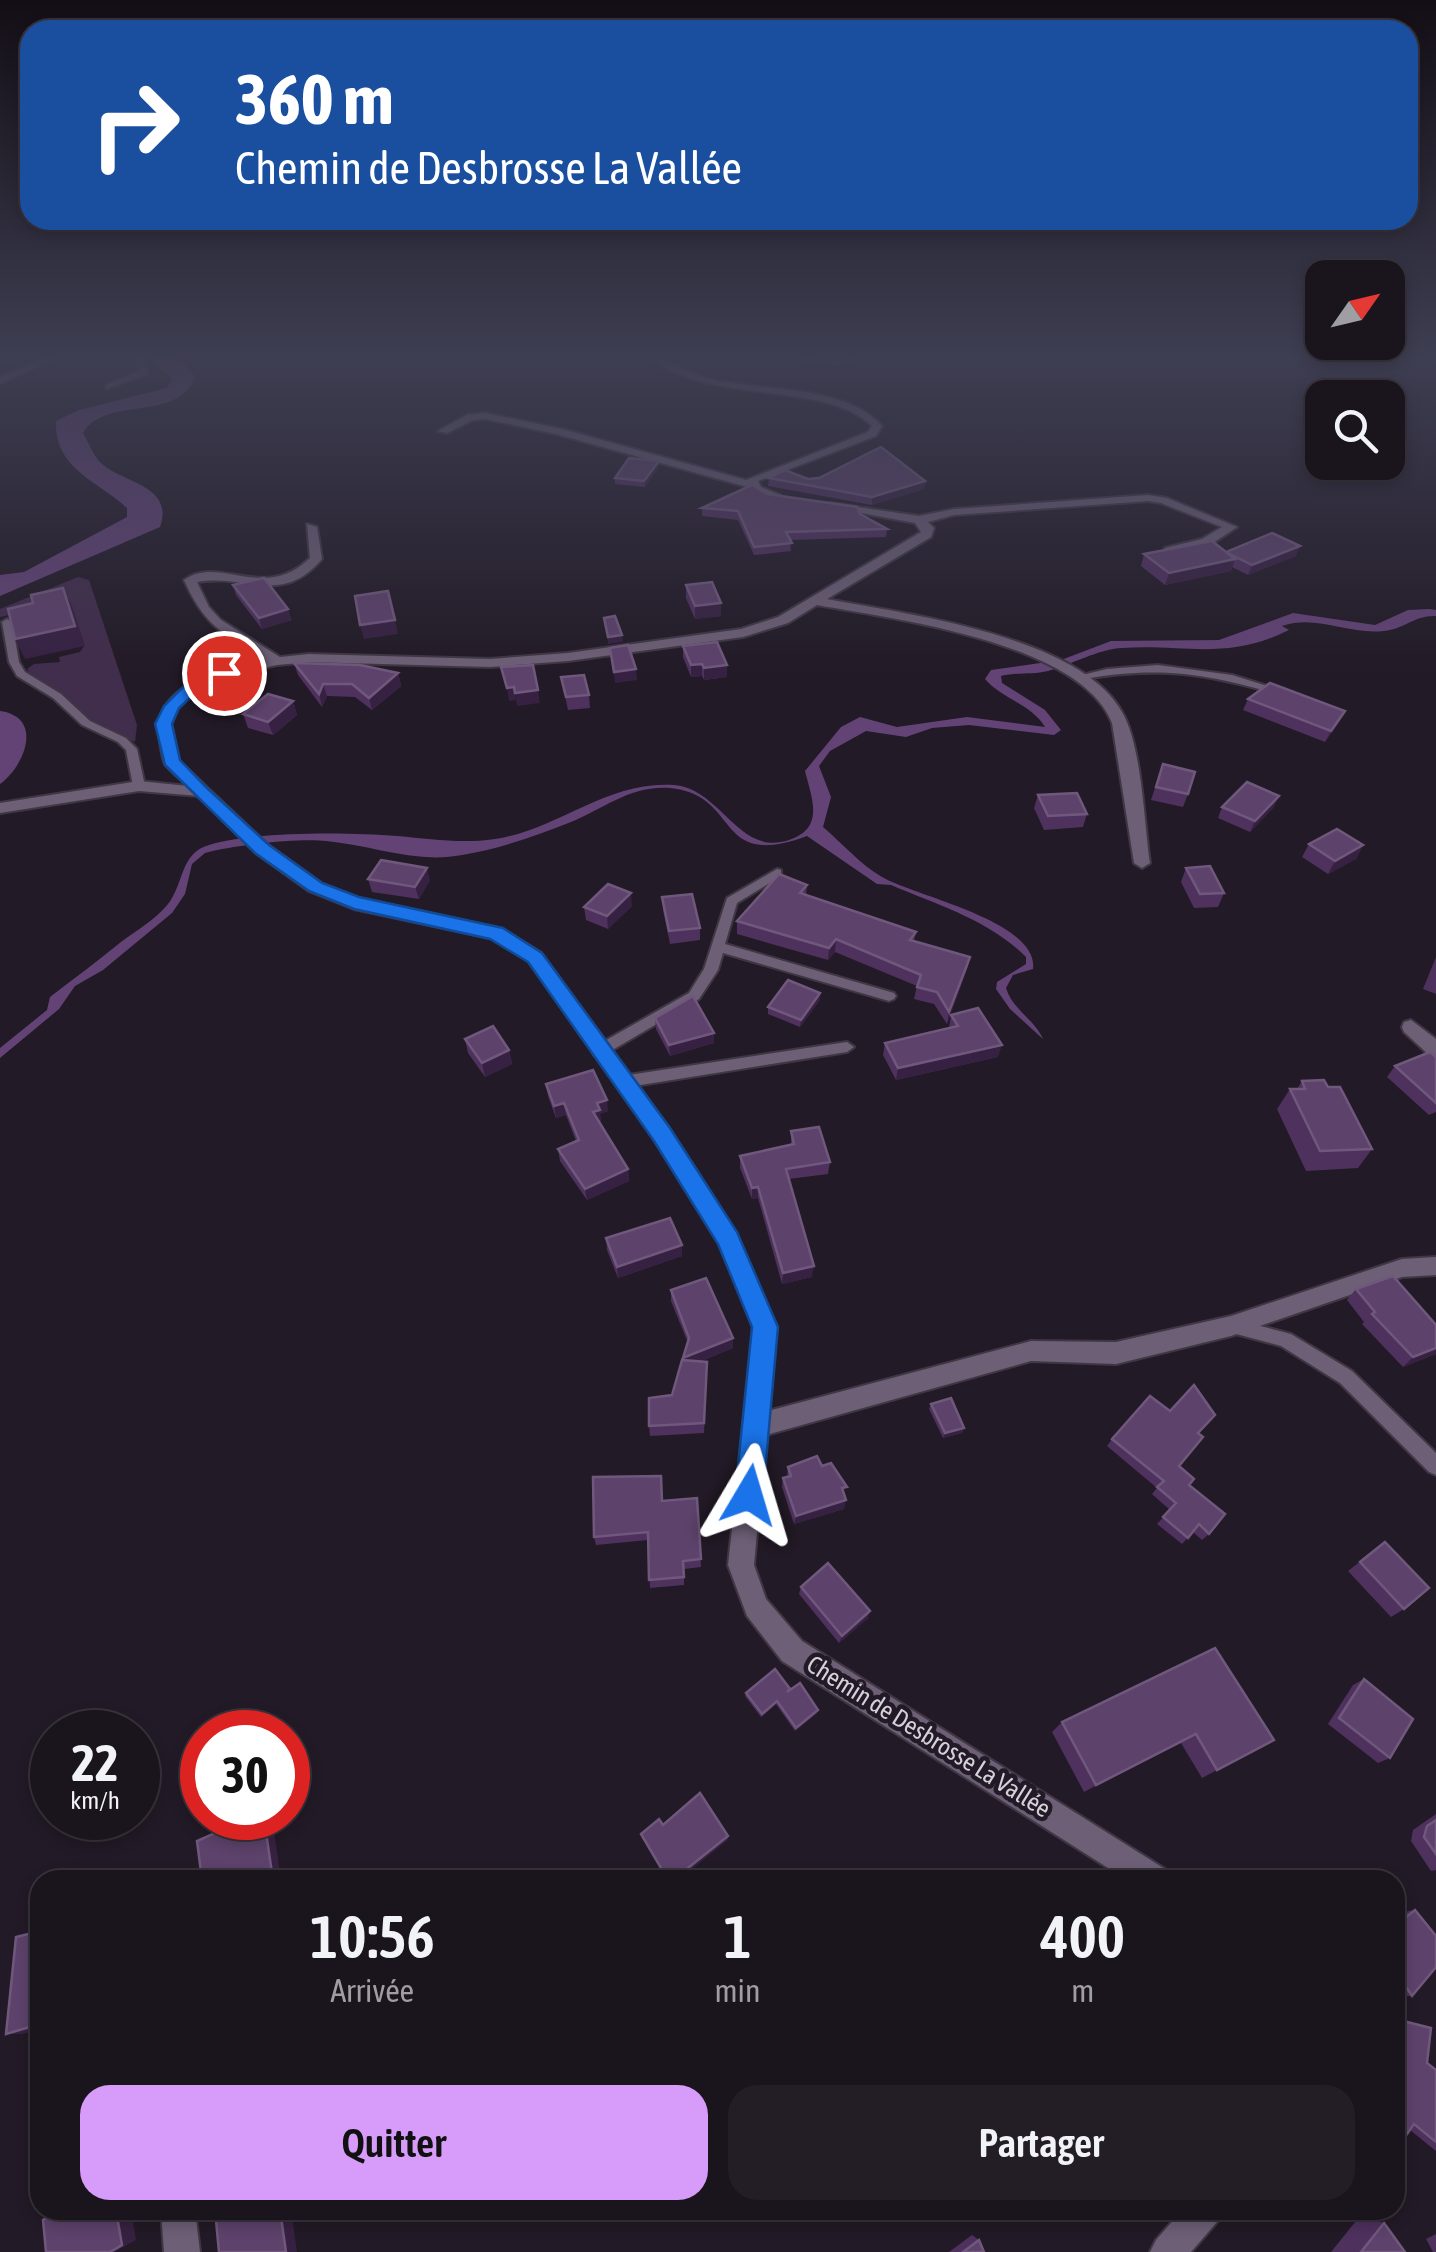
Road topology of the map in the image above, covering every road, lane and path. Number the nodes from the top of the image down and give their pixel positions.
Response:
1 (673, 463) edge
2 (790, 463) edge
3 (752, 485) junction
4 (784, 498) edge
5 (818, 502) edge
6 (919, 520) junction
7 (311, 527) dead end
8 (1160, 553) edge
9 (817, 601) junction
10 (7, 622) edge
11 (277, 661) junction
12 (1078, 677) junction
13 (1291, 695) edge
14 (139, 786) junction
15 (200, 792) junction
16 (0, 808) edge
17 (1142, 863) dead end
18 (777, 873) edge
19 (718, 947) junction
20 (888, 996) dead end
21 (1411, 1027) dead end
22 (846, 1047) dead end
23 (1436, 1050) edge
24 (599, 1051) junction
25 (622, 1082) junction
26 (1436, 1266) edge
27 (1232, 1326) junction
28 (757, 1426) junction
29 (1436, 1466) edge
30 (1138, 1870) edge
31 (179, 2220) edge
32 (1196, 2220) edge
33 (182, 2252) edge
34 (1168, 2252) edge

1 - 3 street
2 - 3 street
3 - 4 street
5 - 6 street
6 - 8 street
6 - 9 street, Chemin de Desbrosse La Vallée
7 - 11 street
9 - 11 street, Chemin de Desbrosse La Vallée
9 - 12 street
10 - 14 lane
11 - 15 street, Chemin de Desbrosse La Vallée
12 - 13 lane
12 - 17 street
14 - 15 street
14 - 16 street
15 - 24 street, Chemin de Desbrosse La Vallée
18 - 19 lane
19 - 20 lane
19 - 24 lane
21 - 23 street
22 - 25 lane
24 - 25 street, Chemin de Desbrosse La Vallée
25 - 28 street, Chemin de Desbrosse La Vallée
26 - 27 street
27 - 28 street
27 - 29 lane
28 - 30 street, Chemin de Desbrosse La Vallée
31 - 33 street
32 - 34 street

